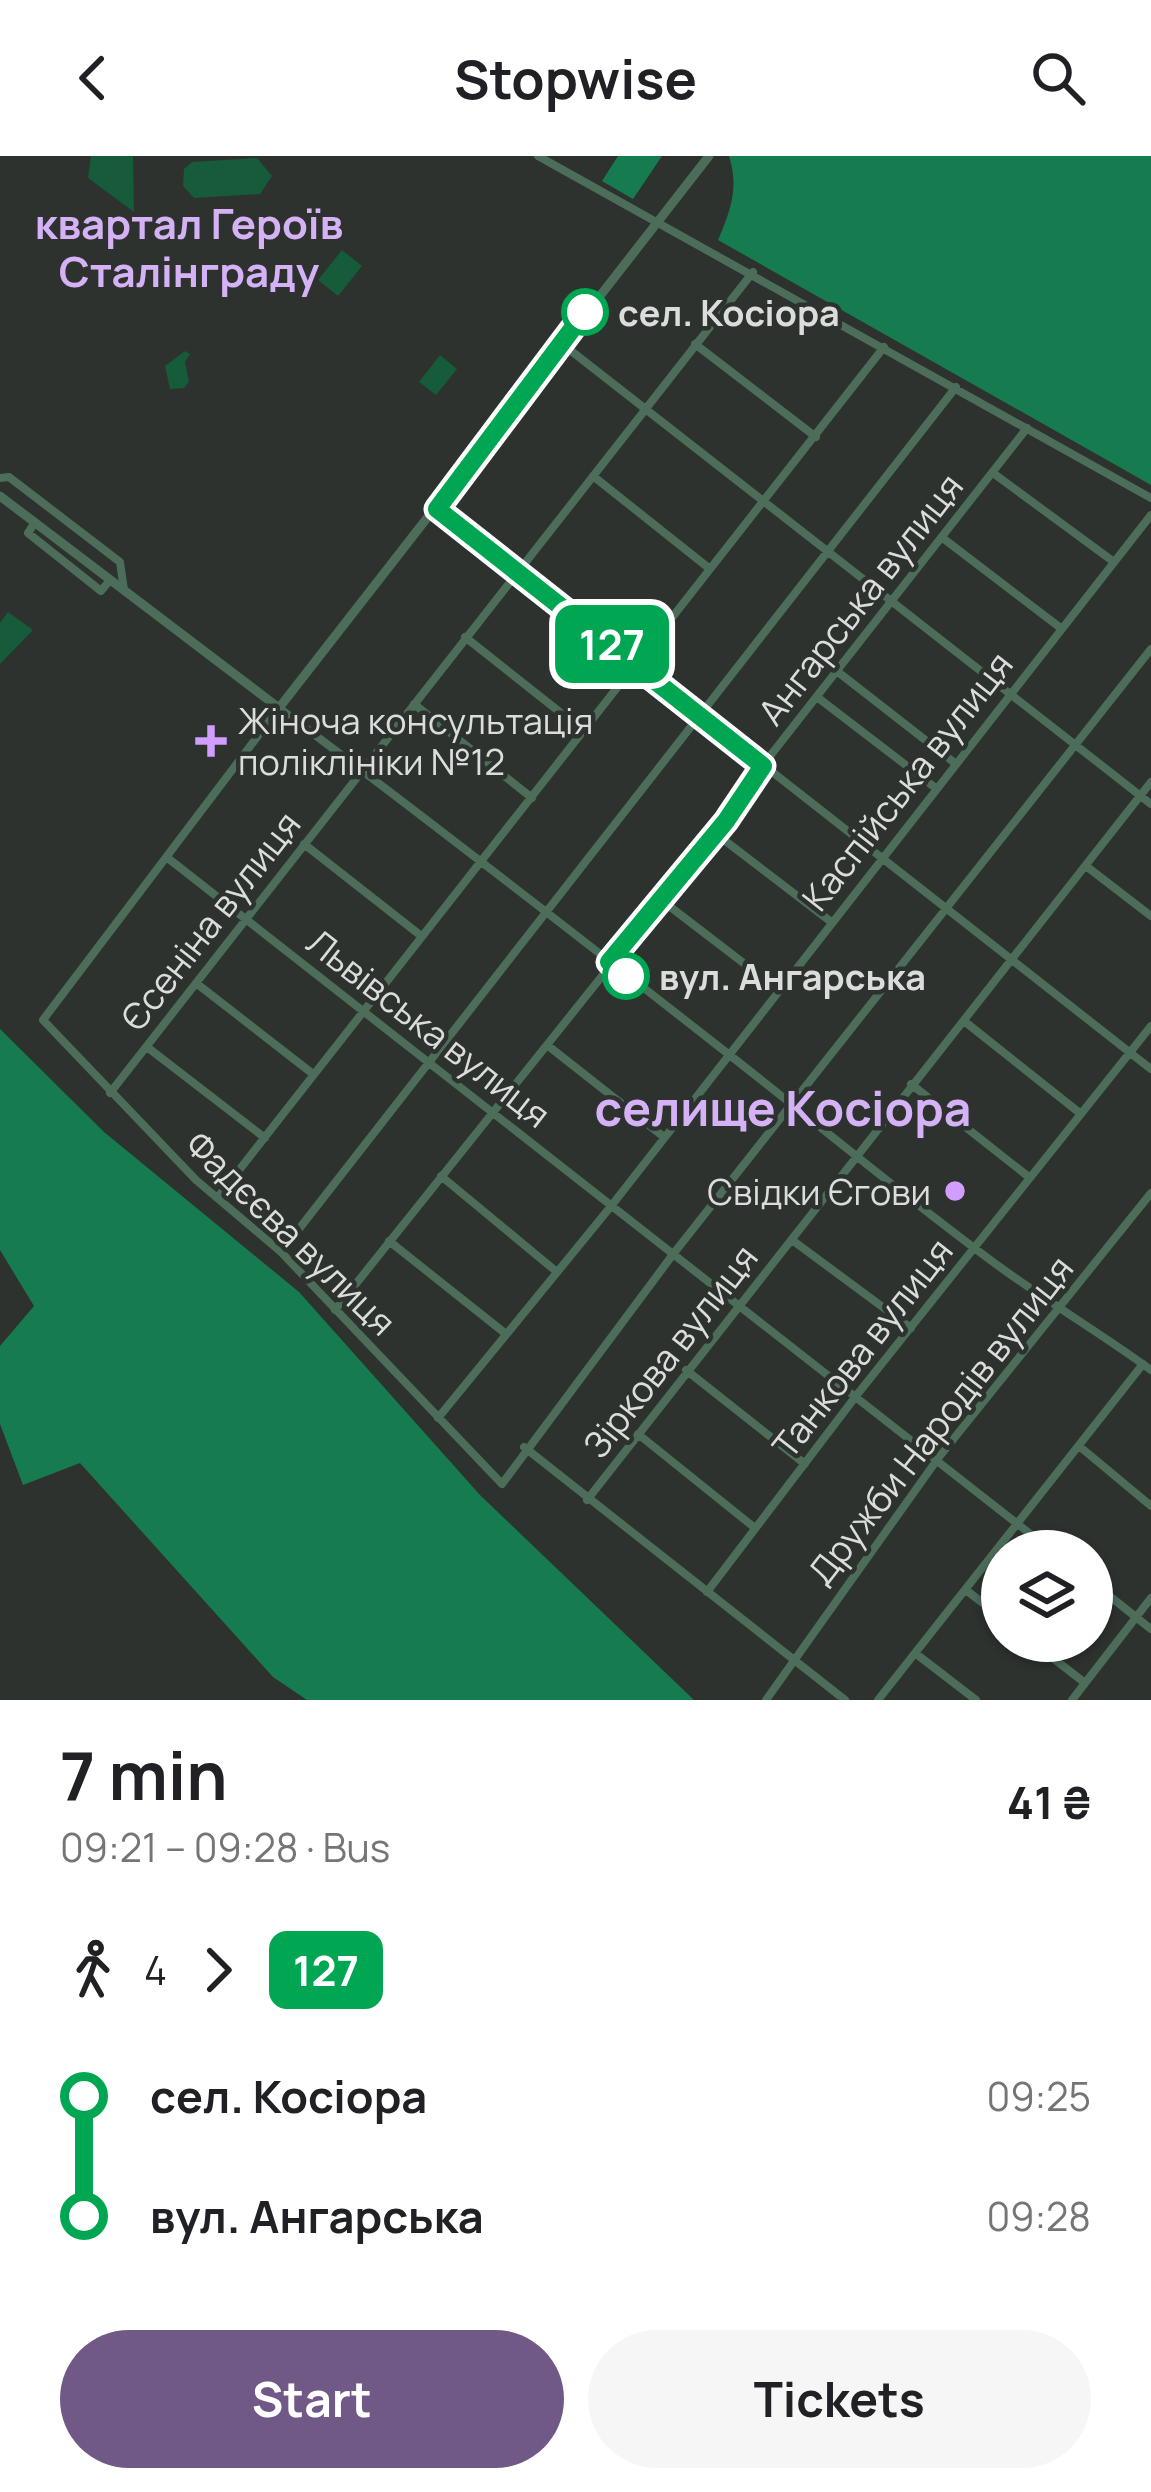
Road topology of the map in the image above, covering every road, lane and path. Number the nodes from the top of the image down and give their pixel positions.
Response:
1 (538, 156) edge
2 (709, 156) edge
3 (659, 221) junction
4 (753, 272) junction
5 (560, 343) junction
6 (695, 344) junction
7 (884, 347) junction
8 (956, 387) junction
9 (646, 410) junction
10 (1027, 428) junction
11 (816, 436) junction
12 (993, 473) junction
13 (593, 476) junction
14 (0, 478) edge
15 (0, 496) edge
16 (1151, 498) edge
17 (762, 501) junction
18 (437, 509) junction
19 (1151, 515) edge
20 (944, 539) junction
21 (827, 552) junction
22 (1114, 562) junction
23 (710, 569) junction
24 (519, 571) junction
25 (124, 590) junction
26 (892, 602) junction
27 (1062, 629) junction
28 (465, 637) junction
29 (1151, 649) edge
30 (638, 664) junction
31 (838, 672) junction
32 (1009, 695) junction
33 (818, 698) junction
34 (414, 704) junction
35 (279, 708) junction
36 (700, 716) junction
37 (585, 733) junction
38 (1074, 746) junction
39 (956, 764) junction
40 (763, 766) junction
41 (363, 771) junction
42 (1151, 782) edge
43 (937, 789) junction
44 (1141, 796) junction
45 (532, 798) junction
46 (1151, 804) edge
47 (716, 833) junction
48 (304, 844) junction
49 (884, 856) junction
50 (169, 859) junction
51 (482, 863) junction
52 (1087, 866) junction
53 (659, 898) junction
54 (946, 907) junction
55 (544, 912) junction
56 (1151, 916) edge
57 (244, 918) junction
58 (830, 921) junction
59 (420, 935) junction
60 (1014, 958) junction
61 (609, 962) junction
62 (196, 983) junction
63 (780, 991) junction
64 (365, 1009) junction
65 (964, 1021) junction
66 (1151, 1026) edge
67 (548, 1045) junction
68 (147, 1047) junction
69 (1130, 1053) junction
70 (728, 1054) junction
71 (430, 1062) junction
72 (1151, 1069) edge
73 (313, 1074) junction
74 (911, 1084) junction
75 (110, 1093) junction
76 (793, 1106) junction
77 (491, 1111) junction
78 (1082, 1114) junction
79 (664, 1137) junction
80 (265, 1138) junction
81 (854, 1154) junction
82 (441, 1176) junction
83 (1030, 1178) junction
84 (1151, 1193) edge
85 (218, 1197) junction
86 (612, 1205) junction
87 (792, 1240) junction
88 (389, 1241) junction
89 (975, 1247) junction
90 (281, 1252) junction
91 (674, 1253) junction
92 (556, 1273) junction
93 (740, 1303) junction
94 (1059, 1307) junction
95 (334, 1310) junction
96 (911, 1328) junction
97 (506, 1334) junction
98 (1147, 1367) edge
99 (686, 1370) junction
100 (856, 1396) junction
101 (438, 1418) junction
102 (638, 1434) junction
103 (1078, 1445) junction
104 (524, 1447) junction
105 (939, 1457) junction
106 (805, 1464) junction
107 (587, 1500) junction
108 (1151, 1506) edge
109 (1017, 1523) junction
110 (755, 1528) junction
111 (1026, 1530) edge
112 (966, 1590) junction
113 (707, 1592) junction
114 (1151, 1598) edge
115 (1113, 1599) edge
116 (981, 1602) edge
117 (1136, 1617) junction
118 (1151, 1629) edge
119 (915, 1652) junction
120 (792, 1659) junction
121 (1058, 1662) edge
122 (1085, 1683) junction
123 (766, 1700) edge
124 (845, 1700) edge
125 (878, 1700) edge
126 (976, 1700) edge
127 (1072, 1700) edge

1 - 3 street
2 - 3 street
3 - 4 street
3 - 5 street
4 - 6 street, Єсеніна вулиця
4 - 7 street
5 - 9 street
5 - 18 street
6 - 9 street, Єсеніна вулиця
6 - 11 street
7 - 8 street
7 - 11 street
8 - 10 street
8 - 21 street
9 - 13 street, Єсеніна вулиця
9 - 17 street
10 - 12 street, Ангарська вулиця
10 - 16 street
11 - 17 street
12 - 20 street, Ангарська вулиця
12 - 22 street
13 - 23 street
13 - 24 street, Єсеніна вулиця
14 - 25 street
15 - 25 street
17 - 21 street
17 - 23 street
18 - 24 street
18 - 35 street
19 - 22 street, Каспійська вулиця
20 - 26 street, Ангарська вулиця
20 - 27 street
21 - 26 street
21 - 36 street
22 - 27 street, Каспійська вулиця
23 - 30 street
24 - 28 street, Єсеніна вулиця
24 - 30 street
25 - 35 street
26 - 31 street, Ангарська вулиця
26 - 32 street
27 - 32 street, Каспійська вулиця
28 - 34 street, Єсеніна вулиця
28 - 37 street
29 - 38 street
30 - 36 street
30 - 37 street
31 - 33 street, Ангарська вулиця
31 - 39 street
32 - 38 street
32 - 39 street, Каспійська вулиця
33 - 40 street, Ангарська вулиця
33 - 43 street
34 - 41 street, Єсеніна вулиця
34 - 45 street
35 - 41 street
35 - 50 street
36 - 40 street
36 - 55 street
37 - 45 street
38 - 44 street
38 - 54 street
39 - 43 street, Каспійська вулиця
40 - 47 street, Ангарська вулиця
40 - 49 street
41 - 48 street, Єсеніна вулиця
41 - 51 street
42 - 44 street, Зіркова вулиця
43 - 49 street, Каспійська вулиця
44 - 46 street
44 - 52 street, Зіркова вулиця
45 - 51 street
47 - 53 street, Ангарська вулиця
47 - 58 street
48 - 57 street, Єсеніна вулиця
48 - 59 street
49 - 54 street
49 - 58 street, Каспійська вулиця
50 - 57 street, Львівська вулиця
50 - 75 street, Фадєєва вулиця
51 - 55 street
51 - 59 street
52 - 56 street
52 - 60 street, Зіркова вулиця
53 - 61 street, Ангарська вулиця
53 - 63 street
54 - 60 street
54 - 76 street
55 - 61 street
55 - 71 street
57 - 62 street, Єсеніна вулиця
57 - 64 street, Львівська вулиця
58 - 63 street, Каспійська вулиця
59 - 64 street
60 - 65 street, Зіркова вулиця
60 - 69 street
61 - 67 street, Ангарська вулиця
61 - 70 street
62 - 68 street, Єсеніна вулиця
62 - 73 street
63 - 70 street, Каспійська вулиця
64 - 71 street, Львівська вулиця
64 - 73 street
65 - 74 street, Зіркова вулиця
65 - 78 street
66 - 69 street, Танкова вулиця
67 - 77 street, Ангарська вулиця
67 - 79 street
68 - 75 street, Єсеніна вулиця
68 - 80 street
69 - 72 street
69 - 78 street, Танкова вулиця
70 - 76 street
70 - 79 street, Каспійська вулиця
71 - 77 street, Львівська вулиця
71 - 90 street
73 - 80 street
74 - 81 street, Зіркова вулиця
74 - 83 street
75 - 85 street, Фадєєва вулиця
76 - 81 street
76 - 91 street
77 - 82 street, Ангарська вулиця
77 - 86 street, Львівська вулиця
78 - 83 street, Танкова вулиця
79 - 86 street, Каспійська вулиця
80 - 85 street
81 - 87 street, Зіркова вулиця
81 - 89 street
82 - 88 street, Ангарська вулиця
82 - 92 street
83 - 89 street, Танкова вулиця
84 - 94 street, Дружби Народів вулиця
85 - 90 street, Фадєєва вулиця
86 - 91 street, Львівська вулиця
86 - 92 street, Каспійська вулиця
87 - 93 street, Зіркова вулиця
87 - 96 street
88 - 95 street, Ангарська вулиця
88 - 97 street
89 - 94 street
89 - 96 street, Танкова вулиця
90 - 95 street, Фадєєва вулиця
91 - 93 street, Львівська вулиця
91 - 104 street
92 - 97 street, Каспійська вулиця
93 - 99 street, Зіркова вулиця
93 - 100 street, Львівська вулиця
94 - 98 street
94 - 105 street, Дружби Народів вулиця
95 - 101 street, Фадєєва вулиця
96 - 100 street, Танкова вулиця
97 - 101 street, Каспійська вулиця
98 - 103 street
99 - 102 street, Зіркова вулиця
99 - 106 street
100 - 105 street, Львівська вулиця
100 - 106 street, Танкова вулиця
101 - 104 street, Фадєєва вулиця
102 - 107 street, Зіркова вулиця
102 - 110 street
103 - 108 street
103 - 109 street
104 - 107 street
105 - 109 street, Львівська вулиця
105 - 120 street, Дружби Народів вулиця
106 - 110 street, Танкова вулиця
107 - 113 street
109 - 111 street, Львівська вулиця
109 - 112 street
110 - 113 street, Танкова вулиця
112 - 116 street
112 - 119 street
113 - 120 street
114 - 117 street
115 - 117 street
117 - 118 street
117 - 122 street
119 - 125 street
119 - 126 street
120 - 123 street, Дружби Народів вулиця
120 - 124 street
121 - 122 street
122 - 127 street

